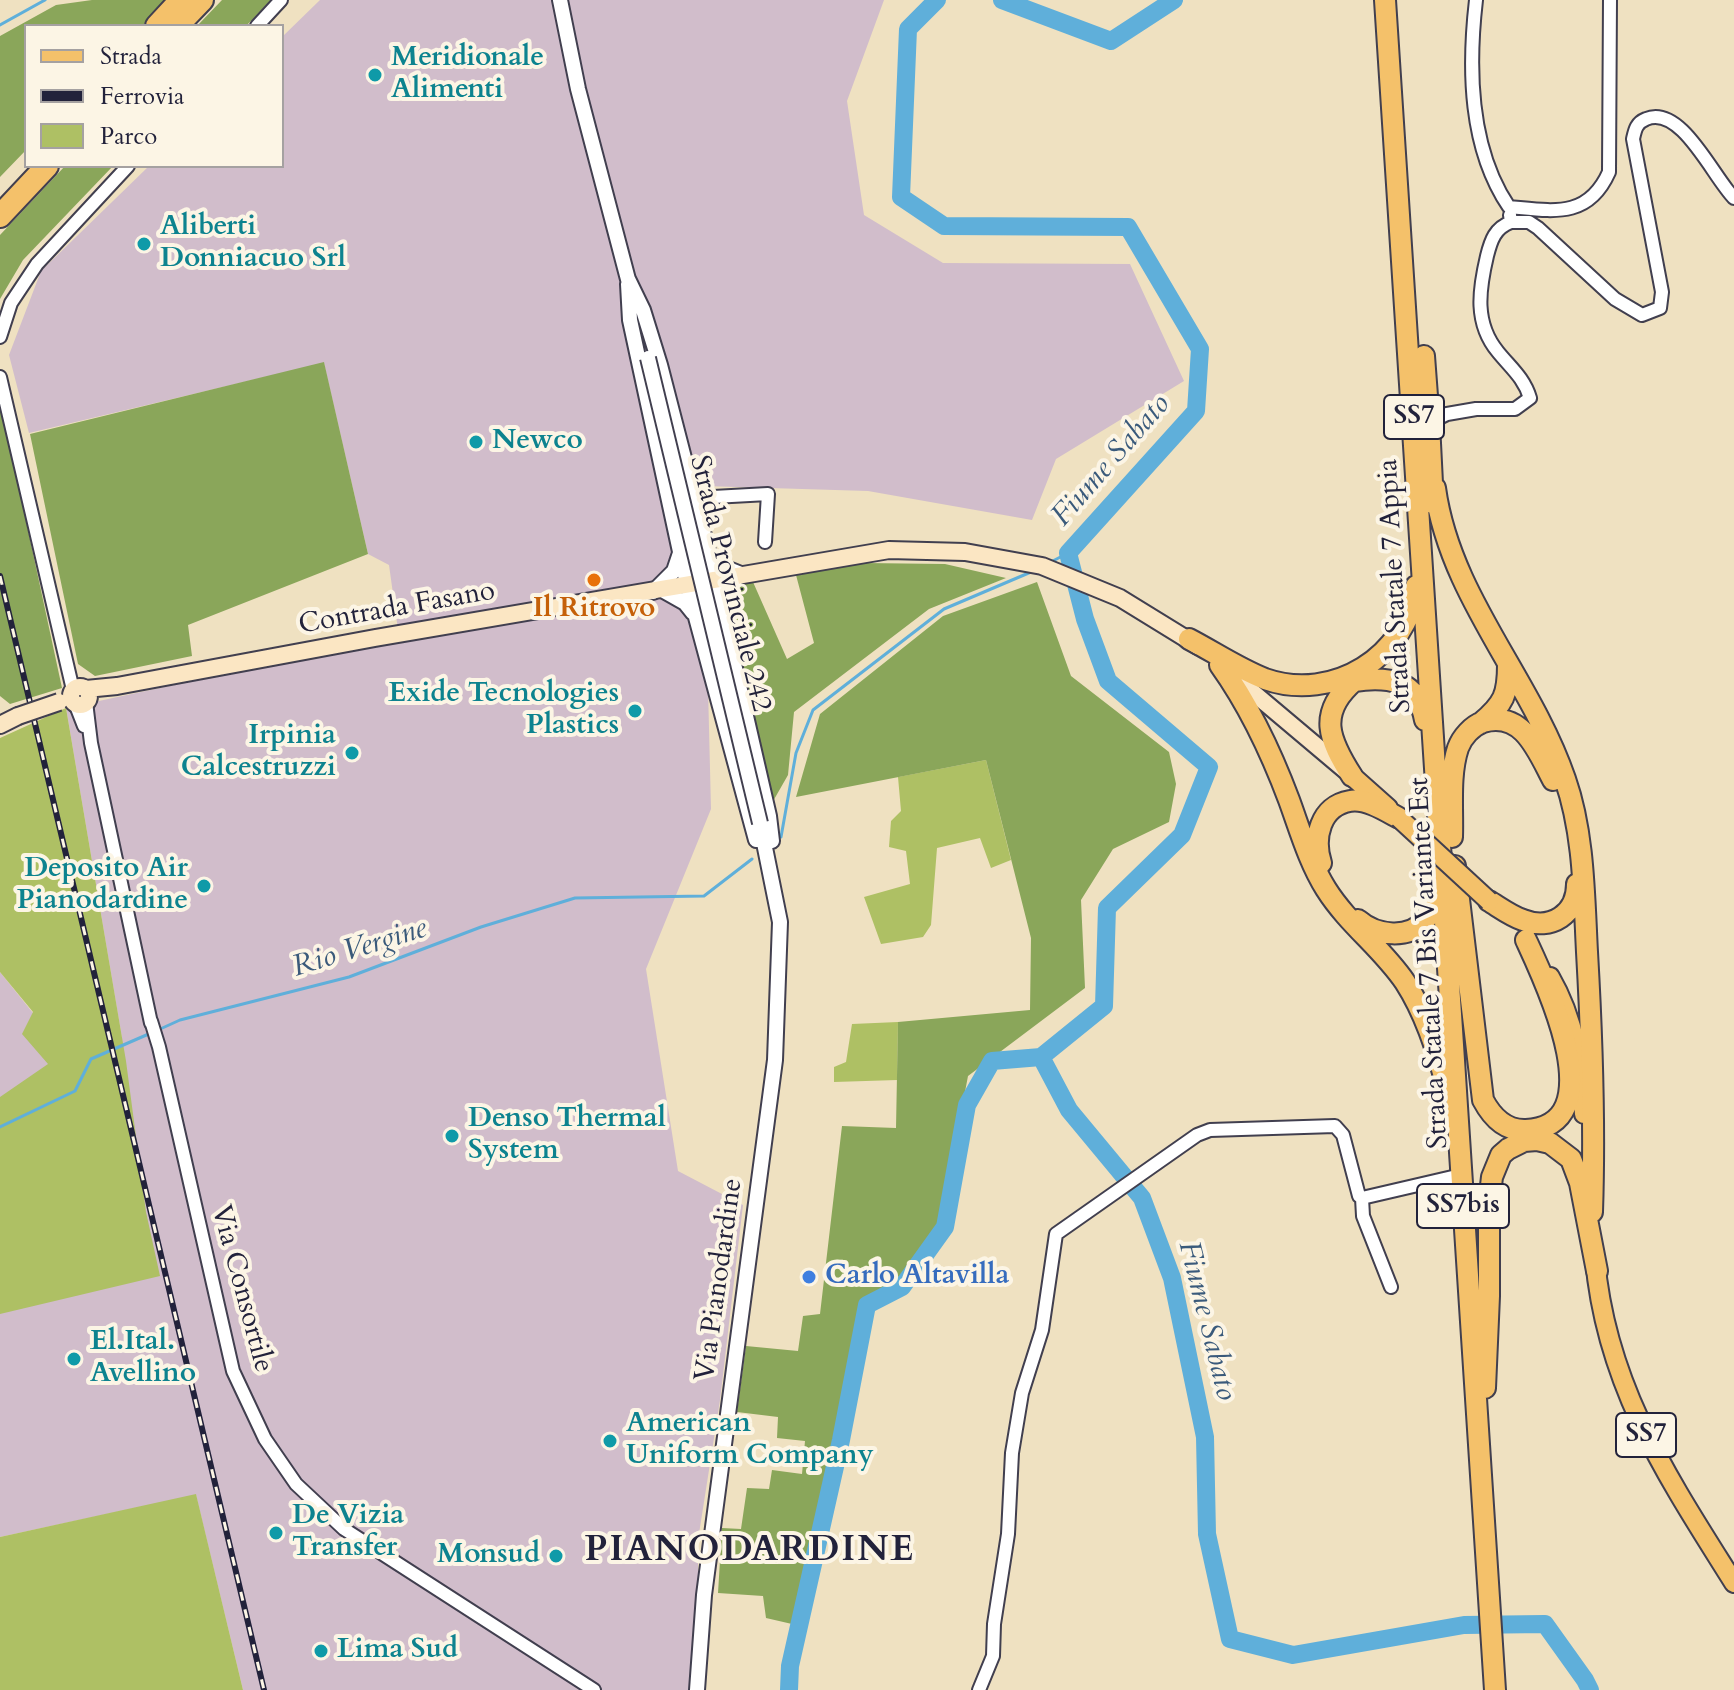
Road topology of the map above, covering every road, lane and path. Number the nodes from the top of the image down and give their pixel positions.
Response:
1 (181, 0) edge
2 (202, 0) edge
3 (281, 0) edge
4 (560, 0) edge
5 (1385, 0) edge
6 (1396, 0) edge
7 (1476, 0) edge
8 (1610, 0) edge
9 (159, 24) edge
10 (179, 24) edge
11 (259, 24) edge
12 (24, 168) edge
13 (45, 168) edge
14 (126, 168) edge
15 (0, 194) edge
16 (1734, 198) edge
17 (1509, 207) junction
18 (0, 216) edge
19 (1511, 222) junction
20 (628, 279) junction
21 (5, 304) edge
22 (0, 337) edge
23 (0, 377) edge
24 (1429, 423) junction
25 (1418, 490) junction
26 (695, 498) junction
27 (765, 542) dead end
28 (680, 553) junction
29 (709, 555) junction
30 (741, 574) junction
31 (714, 578) junction
32 (687, 584) junction
33 (658, 591) junction
34 (719, 601) junction
35 (698, 619) junction
36 (1180, 634) junction
37 (1220, 665) junction
38 (1508, 665) junction
39 (77, 696) junction
40 (1481, 723) junction
41 (0, 725) edge
42 (1352, 776) junction
43 (1436, 779) junction
44 (1399, 818) junction
45 (1446, 835) junction
46 (1455, 866) junction
47 (772, 877) junction
48 (1489, 901) junction
49 (1526, 940) junction
50 (1458, 1139) junction
51 (1461, 1175) junction
52 (1362, 1198) junction
53 (1592, 1212) junction
54 (1597, 1271) junction
55 (1391, 1287) dead end
56 (1485, 1388) junction
57 (1492, 1577) junction
58 (1734, 1583) edge
59 (1498, 1654) junction
60 (594, 1690) edge
61 (697, 1690) edge
62 (979, 1690) edge
63 (1495, 1690) edge
64 (1505, 1690) edge

1 - 9 highway
2 - 10 highway
3 - 11 street
4 - 20 street
5 - 25 highway, Strada Statale 7 Appia / SS7
6 - 24 highway, Strada Statale 7 Appia / SS7
7 - 17 street
8 - 17 street
12 - 15 highway
13 - 18 highway
14 - 21 street
16 - 19 street
17 - 19 street
19 - 24 street
20 - 26 street
20 - 28 street
20 - 47 street, Strada Provinciale 242, bridge
21 - 22 street
23 - 39 street, Via Consortile
24 - 38 highway, SS7
24 - 45 highway, Strada Statale 7 Bis Variante Est / SS7bis
25 - 36 highway
25 - 43 highway, Strada Statale 7 Appia / SS7
26 - 27 street
26 - 29 street
28 - 32 street
28 - 33 street
29 - 30 street
29 - 31 street
30 - 31 main road, Contrada Fasano
30 - 34 street
30 - 36 main road, Contrada Fasano
31 - 32 main road, Contrada Fasano
31 - 34 street
32 - 33 main road, Contrada Fasano
32 - 35 street
33 - 35 street
33 - 39 main road, Contrada Fasano
34 - 47 street
35 - 47 street
36 - 37 main road, Contrada Fasano
37 - 42 main road, Contrada Fasano
37 - 50 highway
38 - 40 highway
38 - 53 highway, SS7
39 - 41 main road, bridge
39 - 60 street, Via Consortile
40 - 45 highway
40 - 48 highway
42 - 43 highway
42 - 44 main road, SS7
43 - 45 highway, Strada Statale 7 Appia / SS7
44 - 45 highway, SS7
44 - 48 main road, SS7, bridge
45 - 46 highway, Strada Statale 7 Bis Variante Est / SS7bis
45 - 50 highway, Strada Statale 7 Bis Variante Est / SS7bis
46 - 49 highway
46 - 56 highway, Strada Statale 7 Bis Variante Est / SS7bis
47 - 61 street, Via Pianodardine
48 - 49 main road, SS7
49 - 53 main road, SS7
50 - 51 highway, Strada Statale 7 Bis Variante Est / SS7bis
51 - 52 street
51 - 57 highway, Strada Statale 7 Bis Variante Est / SS7bis
52 - 55 street
52 - 62 street
53 - 54 main road, SS7
54 - 56 highway
54 - 58 main road, SS7
56 - 57 highway, Strada Statale 7 Bis Variante Est / SS7bis
57 - 59 highway, Strada Statale 7 Bis Variante Est / SS7bis
59 - 63 highway, Strada Statale 7 Bis Variante Est / SS7bis
59 - 64 highway, Strada Statale 7 Bis Variante Est / SS7bis

